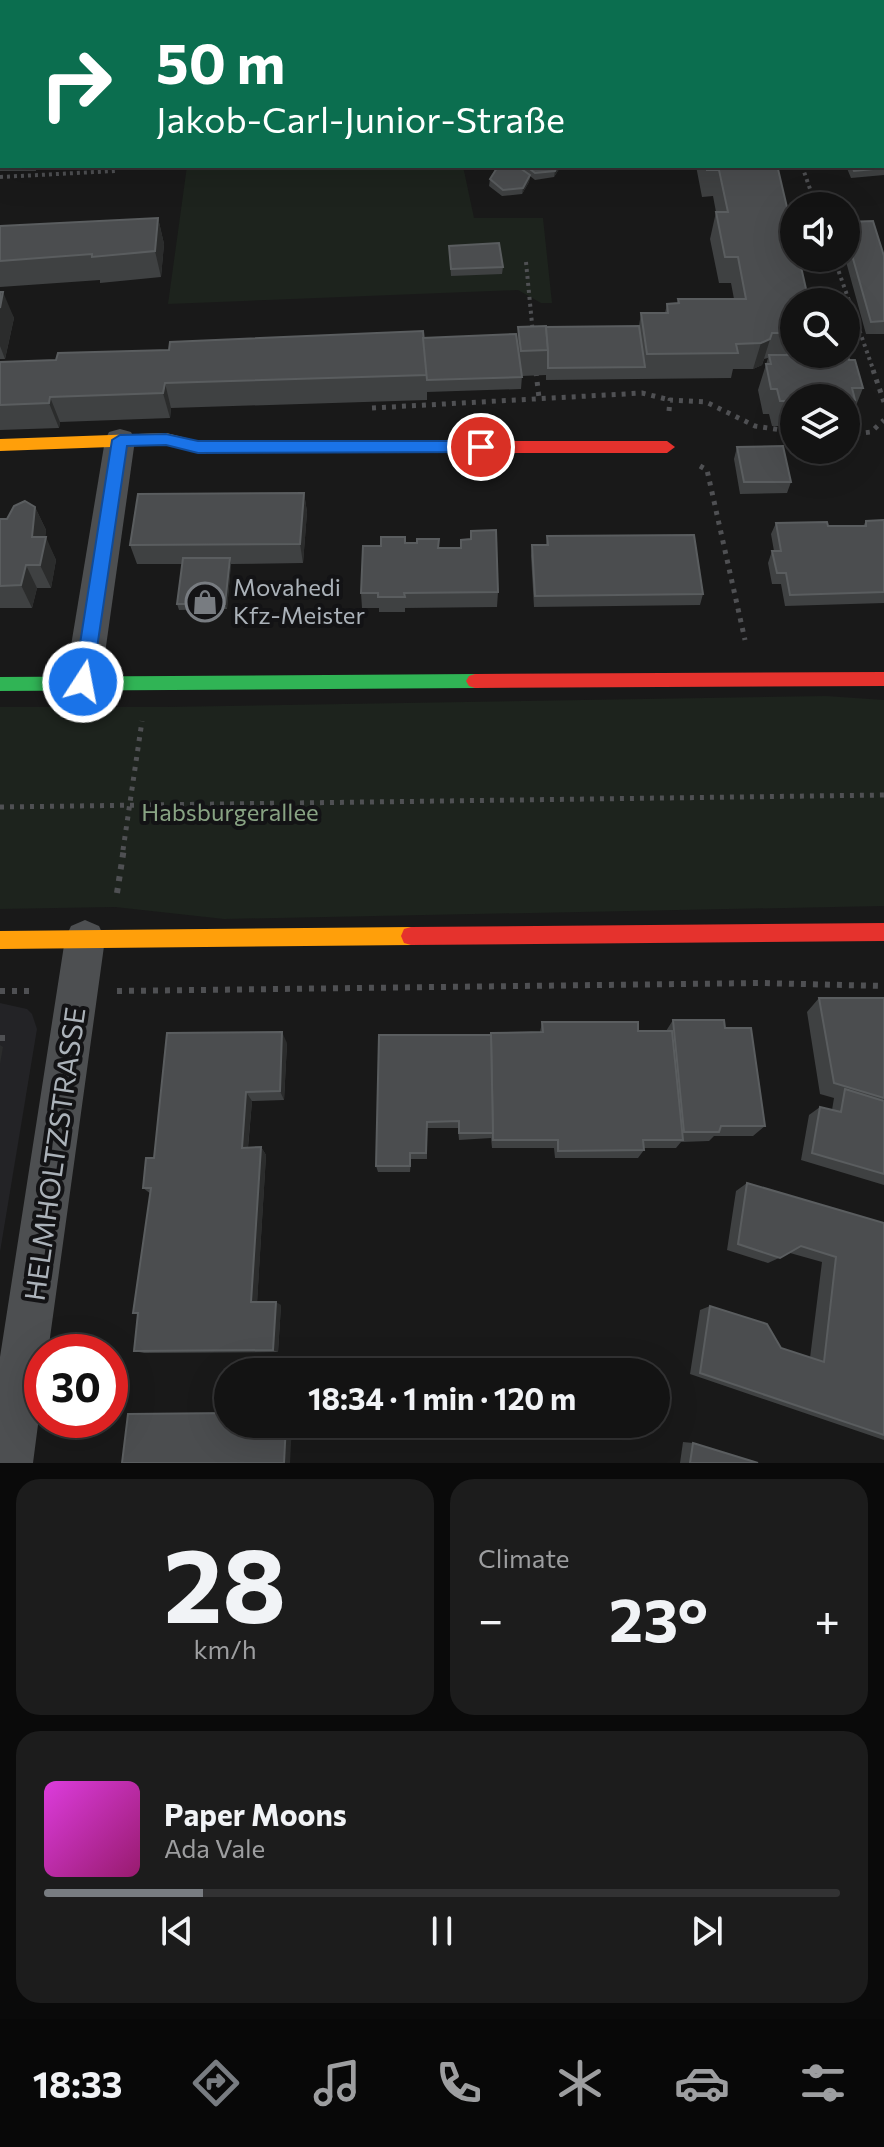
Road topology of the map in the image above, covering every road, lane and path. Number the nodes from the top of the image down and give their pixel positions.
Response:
1 (803, 168) edge
2 (115, 171) dead end
3 (0, 177) edge
4 (811, 192) edge
5 (526, 262) dead end
6 (839, 272) edge
7 (533, 338) edge
8 (536, 368) edge
9 (539, 398) junction
10 (670, 400) junction
11 (884, 402) edge
12 (368, 408) edge
13 (884, 420) edge
14 (780, 430) edge
15 (860, 433) edge
16 (120, 440) junction
17 (0, 445) edge
18 (667, 447) junction
19 (884, 679) edge
20 (753, 680) junction
21 (83, 682) junction
22 (0, 684) edge
23 (148, 684) junction
24 (884, 795) edge
25 (129, 806) junction
26 (0, 807) edge
27 (115, 907) dead end
28 (884, 932) edge
29 (85, 939) junction
30 (0, 940) edge
31 (884, 986) edge
32 (153, 990) dead end
33 (0, 991) edge
34 (30, 991) dead end
35 (8, 1463) edge

1 - 4 path
2 - 3 path
5 - 7 path
6 - 11 path
8 - 9 path
9 - 10 path
9 - 12 path
10 - 14 path
10 - 18 path
13 - 15 path
16 - 17 main road
16 - 18 main road
16 - 21 street
18 - 20 path
19 - 20 main road
20 - 23 main road
21 - 22 main road
21 - 23 main road
23 - 25 path
24 - 25 path
25 - 26 path
25 - 27 path
28 - 29 main road
29 - 30 main road
29 - 35 street, HELMHOLTZSTRASSE
31 - 32 path
33 - 34 path

